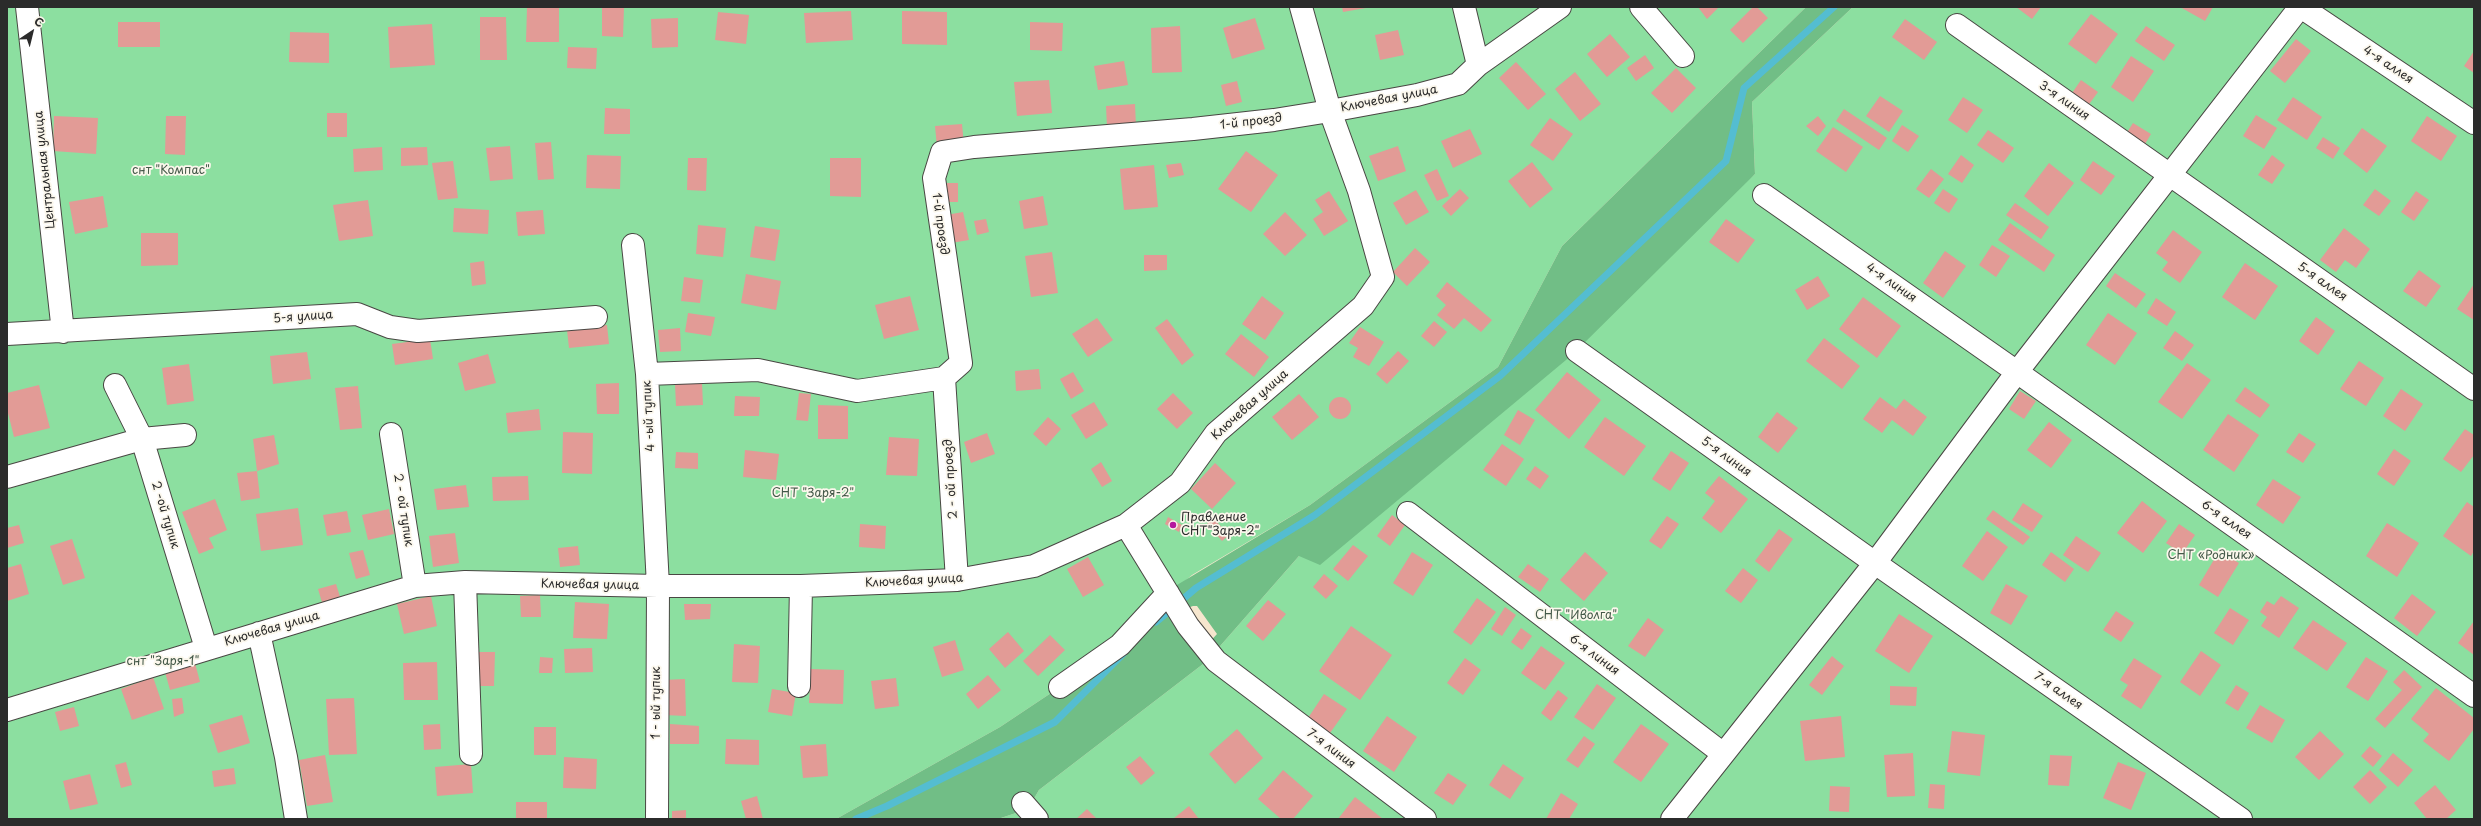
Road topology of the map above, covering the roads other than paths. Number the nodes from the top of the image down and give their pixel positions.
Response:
1 (27, 7) edge
2 (1301, 7) edge
3 (1464, 7) edge
4 (1560, 7) edge
5 (1641, 7) edge
6 (2301, 7) edge
7 (1957, 25) dead end
8 (1683, 56) dead end
9 (1478, 65) junction
10 (1330, 111) junction
11 (2474, 123) edge
12 (2170, 176) junction
13 (1764, 195) dead end
14 (633, 245) dead end
15 (596, 317) dead end
16 (63, 332) junction
17 (7, 334) edge
18 (1577, 350) dead end
19 (2017, 372) junction
20 (647, 374) junction
21 (944, 378) junction
22 (115, 385) dead end
23 (2474, 389) edge
24 (391, 434) dead end
25 (185, 435) dead end
26 (142, 439) junction
27 (7, 478) edge
28 (1408, 513) dead end
29 (1126, 525) junction
30 (1874, 563) junction
31 (957, 580) junction
32 (465, 582) junction
33 (415, 586) junction
34 (658, 586) junction
35 (801, 586) junction
36 (1172, 601) junction
37 (259, 632) junction
38 (206, 648) junction
39 (799, 686) dead end
40 (1060, 687) dead end
41 (2474, 696) edge
42 (7, 710) edge
43 (1722, 753) junction
44 (471, 754) dead end
45 (296, 819) edge
46 (657, 819) edge
47 (1425, 819) edge
48 (1672, 819) edge
49 (2242, 819) edge

1 - 16 street, Центральная улица
2 - 10 street
3 - 9 street
4 - 9 street, Ключевая улица
5 - 8 street
6 - 11 street, 4-я аллея
6 - 12 street
7 - 12 street, 3-я линия
9 - 10 street, Ключевая улица
10 - 21 street, 1-й проезд
10 - 29 street, Ключевая улица
12 - 19 street
12 - 23 street, 5-я аллея
13 - 19 street, 4-я линия
14 - 20 street, 4 -ый тупик
15 - 16 street, 5-я улица
16 - 17 street, 5-я улица
18 - 30 street, 5-я линия
19 - 30 street
19 - 41 street, 6-я аллея
20 - 21 street
20 - 34 street, 4 -ый тупик
21 - 31 street, 2 - ой проезд
22 - 26 street, 2 -ой тупик
24 - 33 street, 2 - ой тупик
25 - 26 street
26 - 27 street
26 - 38 street, 2 -ой тупик
28 - 43 street, 6-я линия
29 - 31 street, Ключевая улица
29 - 36 street, 7-я линия
30 - 43 street
30 - 49 street, 7-я аллея
31 - 35 street, Ключевая улица
32 - 33 street, Ключевая улица
32 - 34 street, Ключевая улица
32 - 44 street
33 - 37 street, Ключевая улица
34 - 35 street, Ключевая улица
34 - 46 street, 1 - ый тупик
35 - 39 street
36 - 40 street
36 - 47 street, 7-я линия
37 - 38 street, Ключевая улица
37 - 45 street
38 - 42 street, Ключевая улица
43 - 48 street

